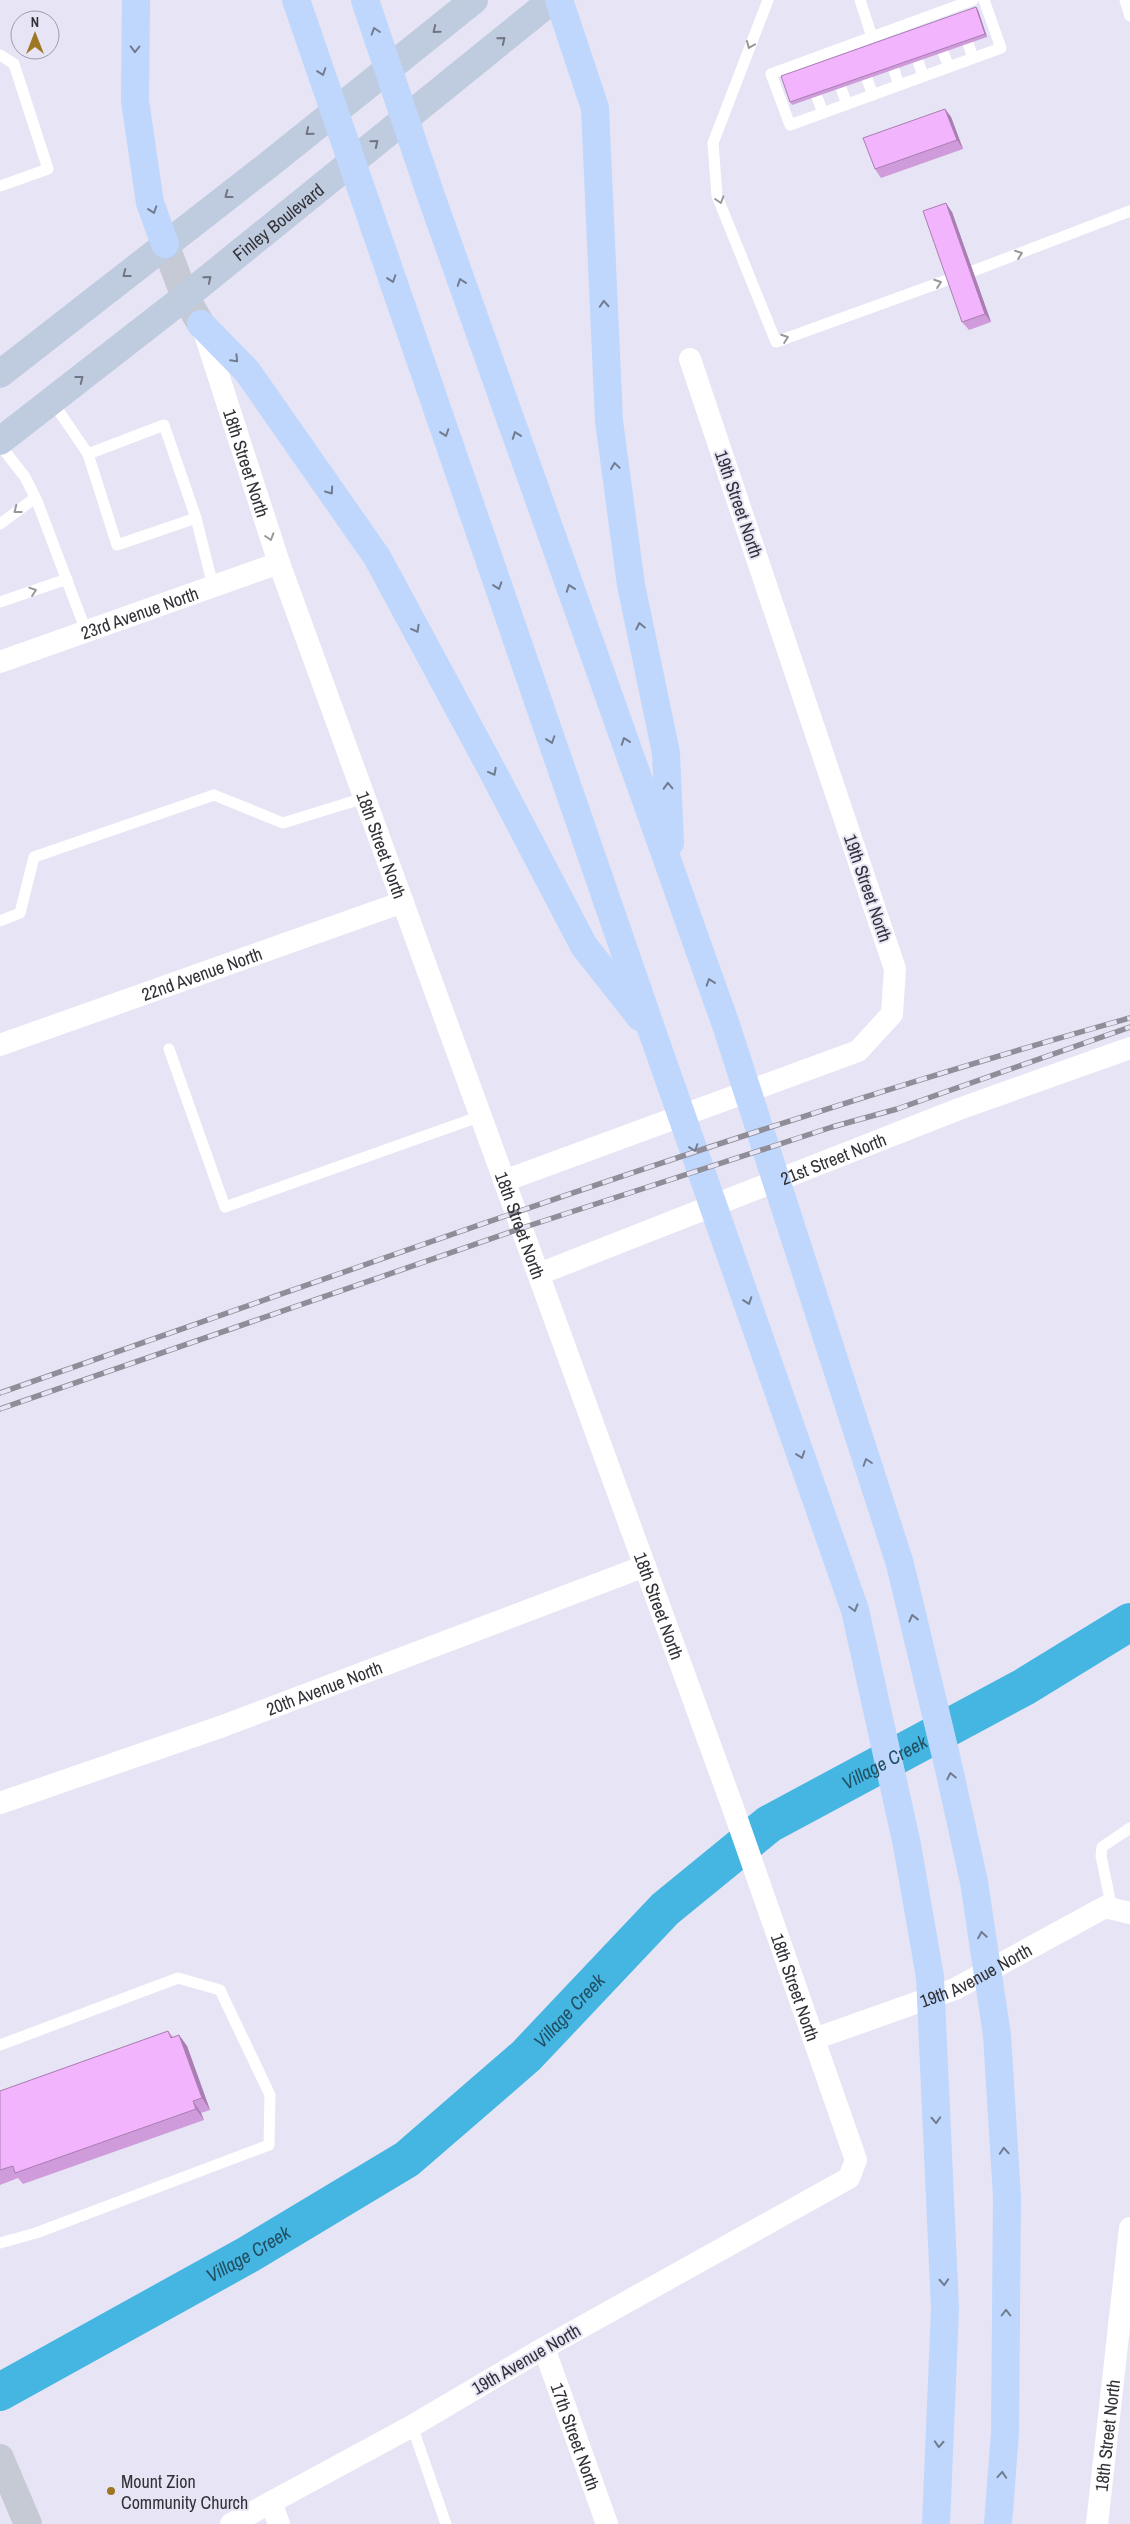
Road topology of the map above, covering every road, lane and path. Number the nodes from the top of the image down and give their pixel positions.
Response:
1 (136, 0) edge
2 (296, 0) edge
3 (365, 0) edge
4 (474, 0) edge
5 (552, 0) edge
6 (559, 0) edge
7 (768, 0) edge
8 (860, 0) edge
9 (973, 0) edge
10 (984, 0) edge
11 (1125, 0) edge
12 (1130, 16) edge
13 (879, 38) junction
14 (968, 43) edge
15 (943, 52) edge
16 (0, 55) edge
17 (974, 58) junction
18 (918, 61) edge
19 (949, 67) junction
20 (894, 70) edge
21 (923, 76) junction
22 (867, 79) edge
23 (899, 85) junction
24 (841, 88) edge
25 (873, 95) junction
26 (817, 97) edge
27 (847, 104) junction
28 (823, 113) junction
29 (0, 186) edge
30 (1130, 211) edge
31 (165, 244) junction
32 (973, 271) dead end
33 (950, 279) edge
34 (185, 297) junction
35 (201, 324) junction
36 (690, 359) dead end
37 (4, 367) edge
38 (52, 402) junction
39 (0, 441) edge
40 (0, 445) edge
41 (88, 454) junction
42 (35, 498) junction
43 (196, 518) junction
44 (0, 524) edge
45 (279, 563) junction
46 (67, 580) junction
47 (213, 586) junction
48 (0, 602) edge
49 (86, 631) junction
50 (0, 662) edge
51 (364, 798) junction
52 (671, 870) junction
53 (403, 902) junction
54 (0, 921) edge
55 (657, 1043) junction
56 (0, 1045) edge
57 (1130, 1048) edge
58 (169, 1049) dead end
59 (481, 1116) junction
60 (504, 1181) junction
61 (539, 1274) junction
62 (645, 1566) junction
63 (0, 1803) edge
64 (1130, 1828) edge
65 (1121, 1911) edge
66 (814, 2039) junction
67 (0, 2045) edge
68 (820, 2192) joint
69 (1130, 2228) edge
70 (0, 2243) edge
71 (544, 2348) junction
72 (412, 2426) junction
73 (0, 2458) edge
74 (271, 2502) junction
75 (28, 2524) edge
76 (231, 2524) edge
77 (278, 2524) edge
78 (446, 2524) edge
79 (607, 2524) edge
80 (936, 2524) edge
81 (998, 2524) edge
82 (1097, 2524) edge

1 -> 31 highway
2 -> 55 highway
52 -> 3 highway
4 -> 31 main road
34 -> 5 main road, Finley Boulevard
52 -> 6 highway
7 -> 33 lane
8 - 13 lane
9 - 13 lane
10 - 17 lane
11 - 12 lane
13 - 28 lane
14 - 17 lane
15 - 19 lane
16 - 29 lane
17 - 19 lane
18 - 21 lane
19 - 21 lane
20 - 23 lane
21 - 23 lane
22 - 25 lane
23 - 25 lane
24 - 27 lane
25 - 27 lane
26 - 28 lane
27 - 28 lane
32 -> 30 lane
31 - 34 main road, 18th Street North
31 -> 37 main road
34 - 35 main road, 18th Street North
38 -> 34 main road, Finley Boulevard
35 -> 45 street, 18th Street North
35 -> 55 highway
36 - 60 street, 19th Street North
38 - 39 main road, Finley Boulevard
38 - 41 lane
40 - 42 lane
41 - 43 lane
41 - 43 lane
42 -> 44 lane
42 - 46 lane
43 - 47 lane
45 - 47 street, 23rd Avenue North
45 - 51 street, 18th Street North
48 -> 46 lane
46 - 49 lane
47 - 49 street, 23rd Avenue North
49 - 50 street, 23rd Avenue North
51 - 53 street, 18th Street North
51 - 54 lane
81 -> 52 highway
53 - 56 street, 22nd Avenue North
53 - 59 street, 18th Street North
55 -> 80 highway
57 - 61 street, 21st Street North
58 - 59 lane
59 - 60 street, 18th Street North
60 - 61 street, 18th Street North
61 - 62 street, 18th Street North
62 - 63 street, 20th Avenue North
62 - 66 street, 18th Street North
64 - 65 lane
65 - 66 street, 19th Avenue North
66 - 68 street, 18th Street North
67 - 70 lane
68 - 71 street, 19th Avenue North
69 - 82 street, 18th Street North
71 - 72 street, 19th Avenue North
71 - 79 street, 17th Street North
72 - 74 street, 19th Avenue North
72 - 78 lane
73 - 75 main road
74 - 76 street, 19th Avenue North
74 - 77 street

